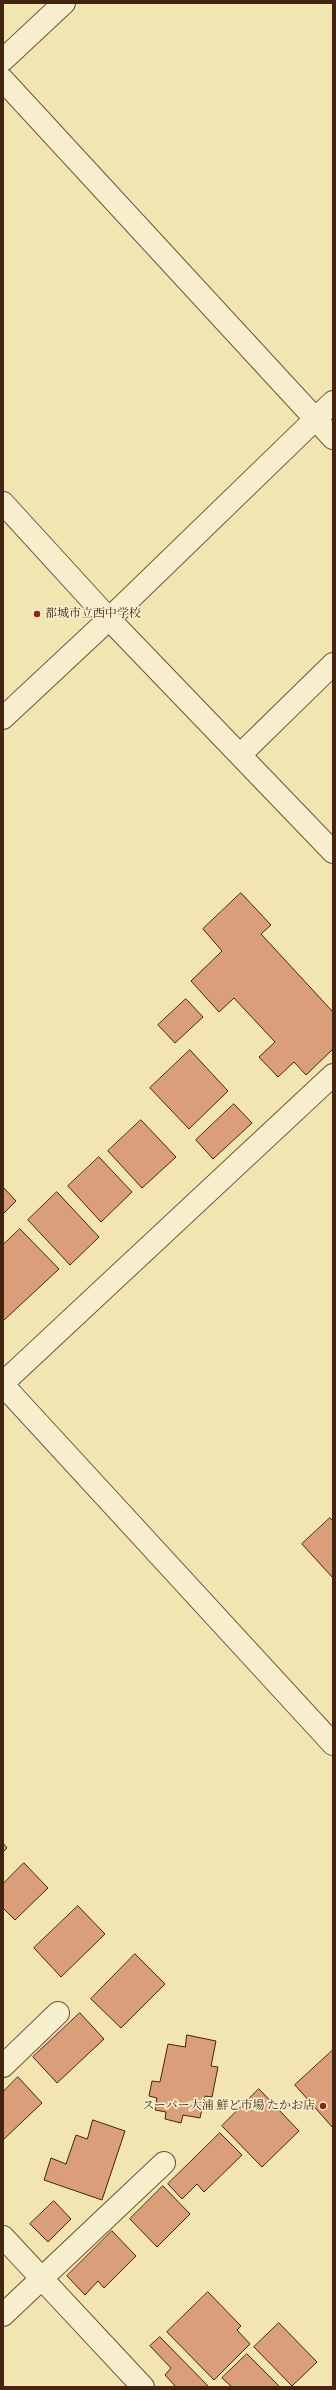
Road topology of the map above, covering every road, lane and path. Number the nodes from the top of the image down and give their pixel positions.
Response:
1 (64, 3) edge
2 (3, 60) edge
3 (3, 80) edge
4 (333, 402) edge
5 (316, 418) junction
6 (333, 438) edge
7 (3, 503) edge
8 (110, 619) junction
9 (333, 664) edge
10 (3, 718) edge
11 (240, 755) junction
12 (333, 852) edge
13 (333, 1074) edge
14 (3, 1384) edge
15 (333, 1744) edge
16 (58, 2014) dead end
17 (3, 2066) edge
18 (164, 2163) dead end
19 (3, 2237) edge
20 (42, 2279) junction
21 (3, 2315) edge
22 (143, 2387) edge

1 - 2 street
3 - 5 street
4 - 5 street
5 - 6 street
5 - 8 street
7 - 8 street
8 - 10 street
8 - 11 street
9 - 11 street
11 - 12 street
13 - 14 street
14 - 15 street
16 - 17 street
18 - 20 street
19 - 20 street
20 - 21 street
20 - 22 street

